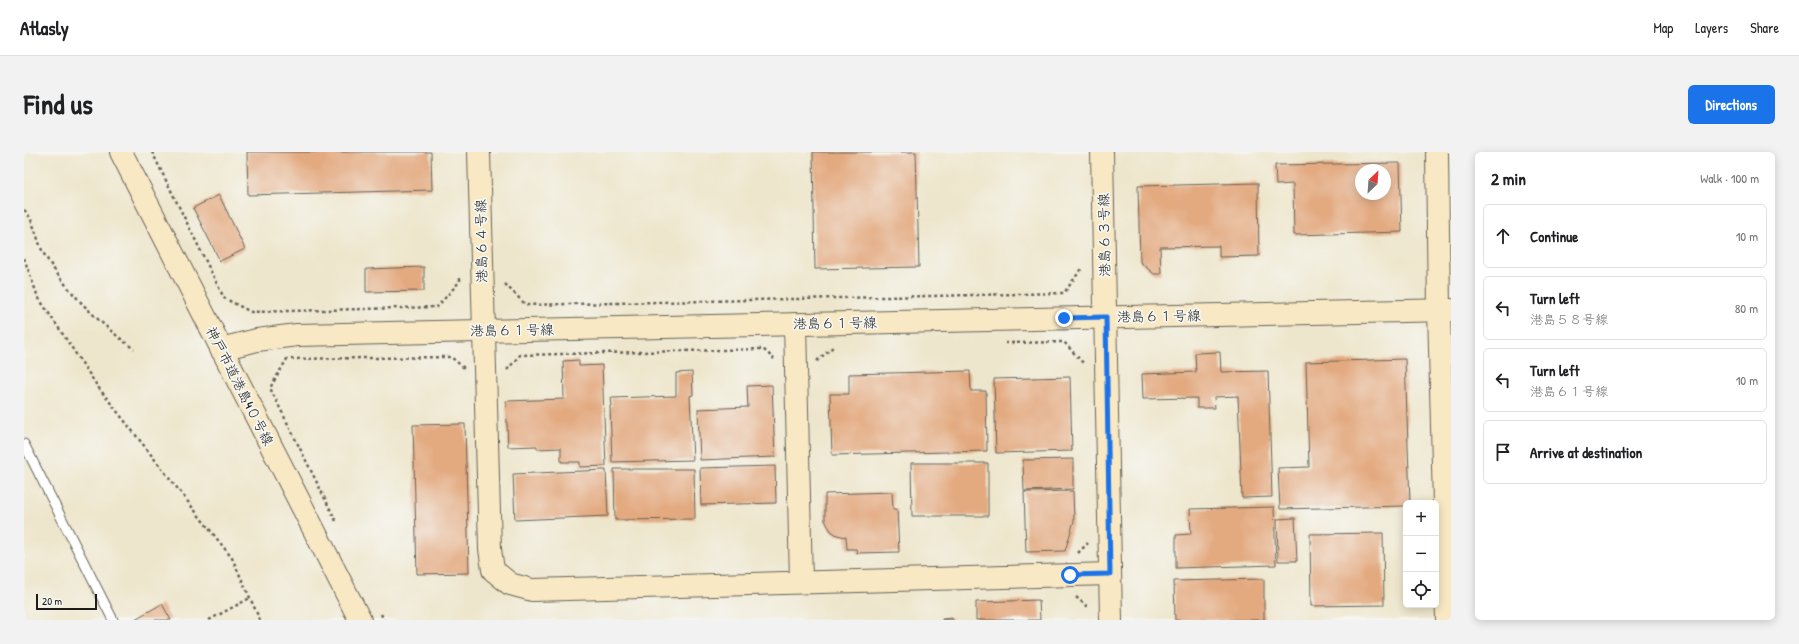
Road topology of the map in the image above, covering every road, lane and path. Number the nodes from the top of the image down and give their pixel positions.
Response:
1 (121, 152) edge
2 (152, 152) edge
3 (479, 152) edge
4 (1102, 152) edge
5 (1437, 152) edge
6 (24, 210) edge
7 (24, 258) edge
8 (1082, 262) dead end
9 (459, 273) dead end
10 (504, 283) dead end
11 (1445, 310) edge
12 (1106, 317) junction
13 (795, 324) junction
14 (483, 331) junction
15 (1000, 343) dead end
16 (841, 346) dead end
17 (134, 349) dead end
18 (221, 349) junction
19 (818, 361) dead end
20 (778, 362) dead end
21 (465, 370) dead end
22 (1084, 371) dead end
23 (504, 373) dead end
24 (24, 444) edge
25 (336, 523) dead end
26 (1088, 535) dead end
27 (1110, 574) junction
28 (1070, 575) junction
29 (801, 582) junction
30 (1449, 588) edge
31 (250, 598) junction
32 (378, 607) dead end
33 (1089, 613) dead end
34 (113, 620) edge
35 (209, 620) edge
36 (260, 620) edge
37 (360, 620) edge
38 (384, 620) edge
39 (1111, 620) edge
40 (1447, 620) edge

1 - 18 street, 神戸市道港島4０号線
2 - 9 path
3 - 14 street, 港島６４号線
4 - 12 street, 港島６３号線
5 - 11 street
6 - 17 path
7 - 31 path
8 - 10 path
11 - 12 street, 港島６１号線
11 - 30 street
12 - 13 street, 港島６１号線
12 - 27 street, 港島６３号線
13 - 14 street, 港島６１号線
13 - 29 street
14 - 18 street, 港島６１号線
14 - 29 street, 港島６４号線
15 - 22 path
16 - 19 path
18 - 37 street, 神戸市道港島4０号線
20 - 23 path
21 - 25 path
24 - 34 lane
26 - 28 path
27 - 28 street, 港島６４号線
27 - 39 street, 港島６３号線
28 - 29 street, 港島６４号線
28 - 33 path
30 - 40 street
31 - 35 path
31 - 36 path
32 - 38 path

